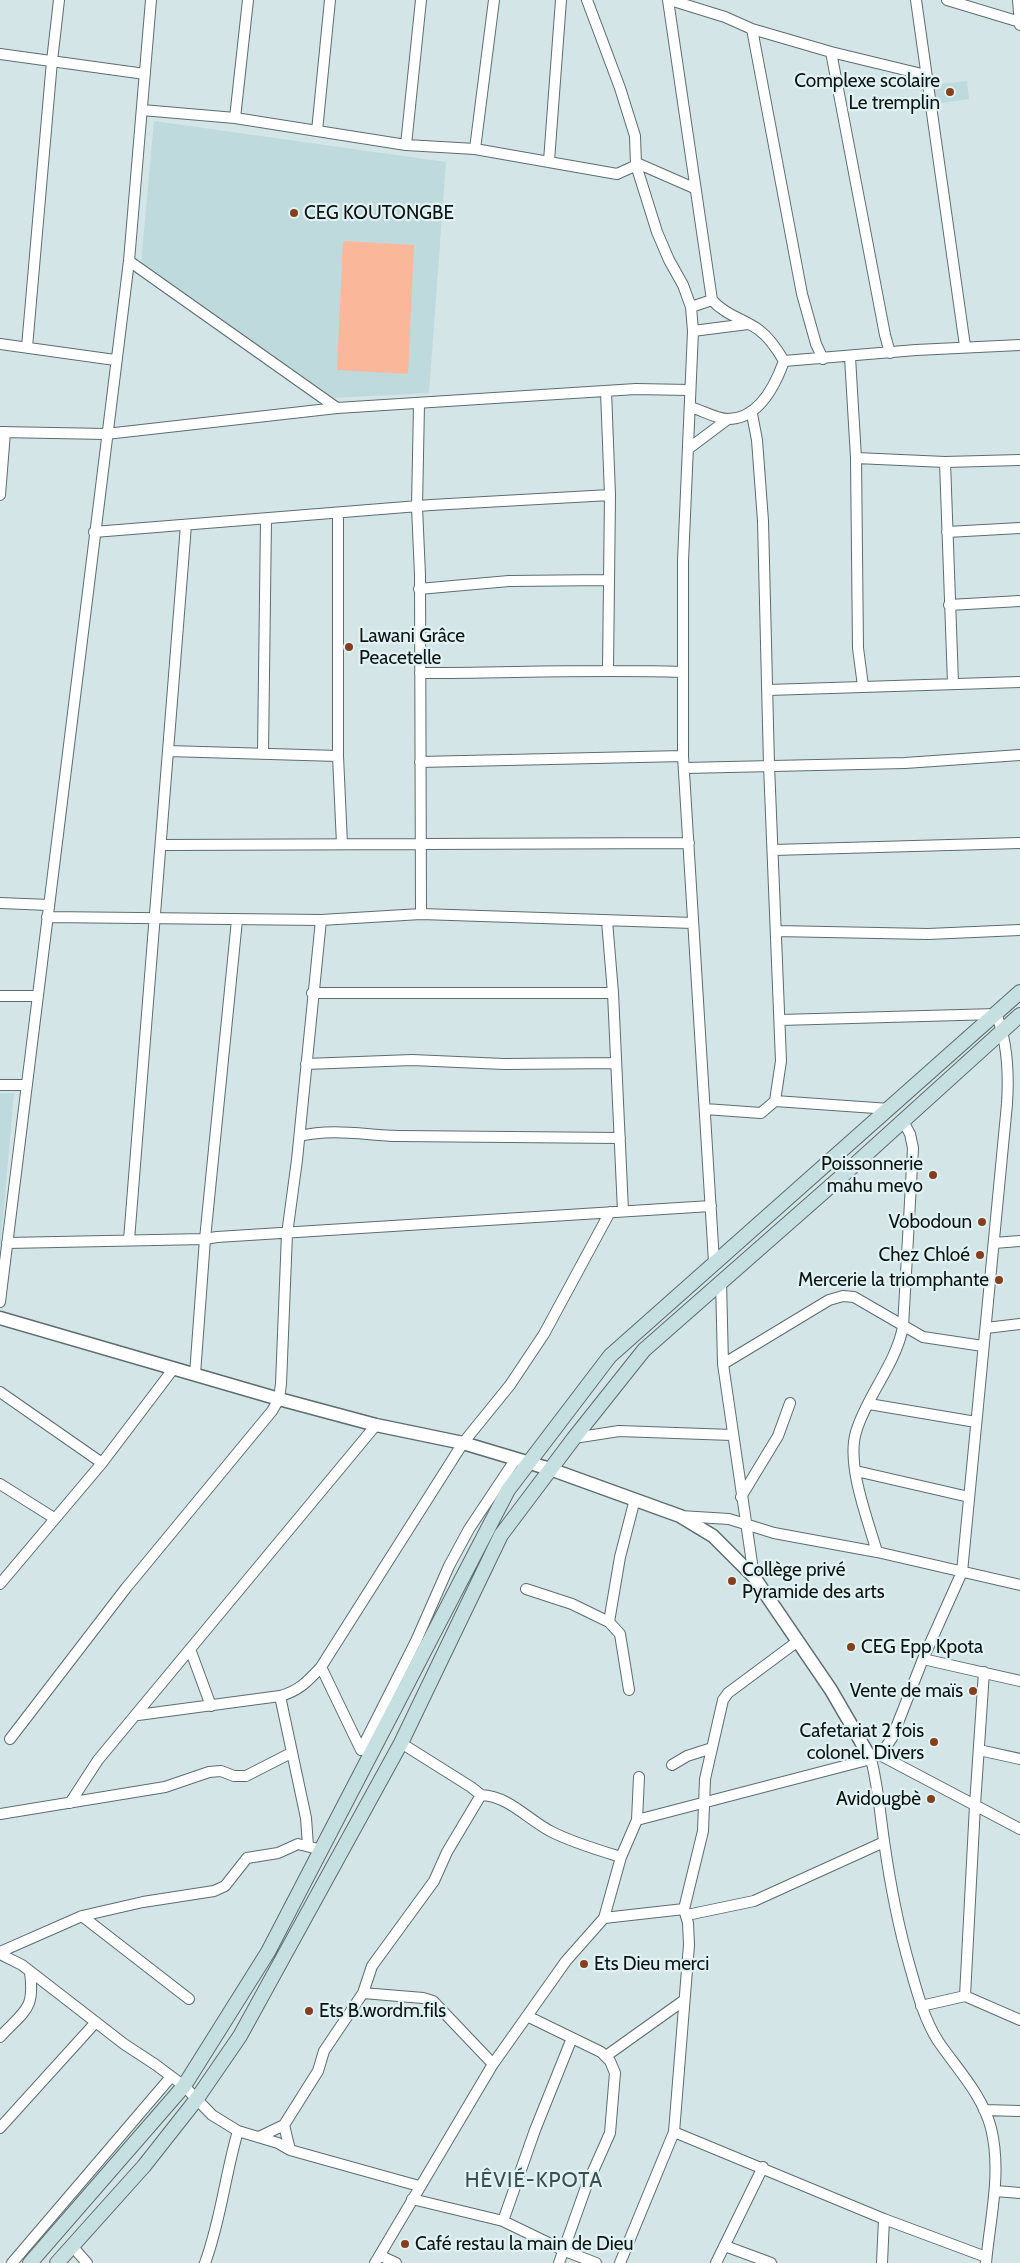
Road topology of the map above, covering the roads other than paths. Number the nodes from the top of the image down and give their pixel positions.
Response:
1 (59, 0) edge
2 (151, 0) edge
3 (248, 0) edge
4 (330, 0) edge
5 (421, 0) edge
6 (494, 0) edge
7 (561, 0) edge
8 (587, 0) edge
9 (669, 0) edge
10 (916, 0) edge
11 (947, 0) edge
12 (1018, 0) edge
13 (1020, 23) edge
14 (752, 29) junction
15 (832, 52) junction
16 (0, 54) edge
17 (52, 61) junction
18 (145, 74) junction
19 (926, 75) junction
20 (142, 110) junction
21 (235, 118) junction
22 (317, 131) junction
23 (406, 145) junction
24 (475, 149) junction
25 (549, 161) junction
26 (636, 165) junction
27 (694, 188) junction
28 (129, 261) junction
29 (712, 300) junction
30 (691, 307) junction
31 (748, 324) junction
32 (693, 331) junction
33 (0, 344) edge
34 (965, 346) junction
35 (1020, 346) edge
36 (27, 348) junction
37 (890, 353) junction
38 (850, 357) junction
39 (824, 359) junction
40 (116, 360) junction
41 (784, 361) junction
42 (689, 390) junction
43 (606, 391) junction
44 (419, 404) junction
45 (690, 407) junction
46 (337, 408) junction
47 (752, 414) junction
48 (728, 419) junction
49 (2, 432) edge
50 (106, 434) junction
51 (688, 449) junction
52 (856, 458) junction
53 (1020, 460) edge
54 (945, 462) junction
55 (0, 495) edge
56 (610, 495) junction
57 (417, 507) junction
58 (338, 514) junction
59 (266, 519) junction
60 (186, 524) junction
61 (1020, 528) edge
62 (94, 532) junction
63 (947, 532) junction
64 (608, 580) junction
65 (419, 588) junction
66 (1020, 602) edge
67 (949, 604) junction
68 (608, 669) junction
69 (682, 672) junction
70 (420, 673) junction
71 (1020, 682) edge
72 (953, 683) junction
73 (863, 686) junction
74 (768, 690) junction
75 (168, 751) junction
76 (262, 752) junction
77 (1020, 755) edge
78 (338, 756) junction
79 (683, 756) junction
80 (420, 762) junction
81 (769, 765) junction
82 (685, 768) junction
83 (689, 843) junction
84 (1020, 843) edge
85 (342, 844) junction
86 (420, 844) junction
87 (162, 845) junction
88 (773, 850) junction
89 (0, 903) edge
90 (49, 905) junction
91 (421, 914) junction
92 (47, 917) junction
93 (153, 918) junction
94 (237, 920) junction
95 (321, 920) junction
96 (607, 921) junction
97 (693, 923) junction
98 (776, 930) junction
99 (1020, 930) edge
100 (312, 992) junction
101 (1020, 992) edge
102 (613, 993) junction
103 (0, 996) edge
104 (38, 996) junction
105 (996, 1014) junction
106 (1020, 1015) edge
107 (780, 1020) junction
108 (1003, 1030) junction
109 (616, 1063) junction
110 (306, 1064) junction
111 (0, 1085) edge
112 (26, 1085) junction
113 (775, 1101) junction
114 (705, 1109) junction
115 (890, 1109) junction
116 (902, 1121) junction
117 (300, 1136) junction
118 (620, 1138) junction
119 (711, 1206) junction
120 (623, 1211) junction
121 (610, 1212) junction
122 (287, 1234) junction
123 (206, 1239) junction
124 (129, 1240) junction
125 (1020, 1241) edge
126 (7, 1243) junction
127 (994, 1244) junction
128 (714, 1262) junction
129 (722, 1281) junction
130 (0, 1302) edge
131 (0, 1318) edge
132 (1020, 1324) edge
133 (902, 1327) junction
134 (986, 1328) junction
135 (983, 1346) junction
136 (723, 1364) junction
137 (174, 1368) junction
138 (195, 1374) junction
139 (0, 1392) edge
140 (279, 1399) junction
141 (790, 1403) dead end
142 (869, 1404) junction
143 (976, 1422) junction
144 (376, 1425) junction
145 (732, 1435) junction
146 (574, 1438) junction
147 (462, 1444) junction
148 (522, 1462) junction
149 (102, 1463) junction
150 (550, 1470) junction
151 (856, 1471) junction
152 (0, 1484) edge
153 (741, 1497) junction
154 (969, 1497) junction
155 (635, 1499) junction
156 (680, 1516) junction
157 (54, 1518) junction
158 (745, 1525) junction
159 (877, 1552) junction
160 (962, 1572) junction
161 (754, 1577) junction
162 (0, 1584) edge
163 (1020, 1585) edge
164 (526, 1589) dead end
165 (609, 1622) junction
166 (798, 1641) junction
167 (190, 1649) junction
168 (923, 1659) junction
169 (321, 1667) junction
170 (984, 1672) junction
171 (1020, 1681) edge
172 (628, 1690) dead end
173 (280, 1696) junction
174 (212, 1706) junction
175 (138, 1715) junction
176 (10, 1739) dead end
177 (401, 1743) junction
178 (712, 1748) junction
179 (979, 1750) junction
180 (291, 1753) junction
181 (874, 1756) junction
182 (1020, 1759) edge
183 (672, 1766) dead end
184 (639, 1777) dead end
185 (481, 1795) junction
186 (703, 1801) junction
187 (70, 1803) junction
188 (975, 1805) junction
189 (0, 1814) edge
190 (637, 1820) junction
191 (1020, 1829) edge
192 (884, 1842) junction
193 (308, 1846) junction
194 (322, 1850) junction
195 (621, 1856) junction
196 (686, 1912) junction
197 (82, 1916) junction
198 (604, 1918) junction
199 (0, 1953) edge
200 (30, 1972) junction
201 (363, 1993) junction
202 (965, 1996) junction
203 (189, 2000) dead end
204 (683, 2001) junction
205 (921, 2006) junction
206 (528, 2016) junction
207 (1020, 2020) edge
208 (96, 2022) junction
209 (0, 2037) edge
210 (572, 2038) junction
211 (606, 2056) junction
212 (493, 2064) junction
213 (170, 2078) junction
214 (184, 2086) junction
215 (196, 2100) junction
216 (984, 2110) junction
217 (1020, 2111) edge
218 (284, 2125) junction
219 (0, 2128) edge
220 (238, 2131) junction
221 (674, 2132) junction
222 (259, 2137) junction
223 (290, 2150) junction
224 (763, 2167) junction
225 (419, 2186) junction
226 (996, 2191) junction
227 (1020, 2193) edge
228 (412, 2199) junction
229 (884, 2219) junction
230 (503, 2221) junction
231 (72, 2246) junction
232 (725, 2246) junction
233 (565, 2251) junction
234 (378, 2260) edge
235 (986, 2260) edge
236 (12, 2263) edge
237 (30, 2263) edge
238 (57, 2263) edge
239 (87, 2263) edge
240 (204, 2263) edge
241 (396, 2263) edge
242 (559, 2263) edge
243 (596, 2263) edge
244 (620, 2263) edge
245 (716, 2263) edge
246 (771, 2263) edge
247 (882, 2263) edge

1 - 17 street
2 - 18 street
3 - 21 street
4 - 22 street
5 - 23 street
6 - 24 street
7 - 25 street
8 - 26 street
9 - 14 street
9 - 27 street
10 - 19 street
11 - 13 street
12 - 13 street
14 - 15 street
14 - 39 street
15 - 19 street
15 - 37 street
16 - 17 street
17 - 18 street
17 - 36 street
18 - 20 street
19 - 34 street
20 - 21 street
20 - 28 street
21 - 22 street
22 - 23 street
23 - 24 street
24 - 25 street
25 - 26 street
26 - 27 street
26 - 30 street
27 - 29 street
28 - 40 street
28 - 46 street
29 - 30 street
29 - 31 street
30 - 32 street
31 - 32 street
31 - 41 street
32 - 42 street
33 - 36 street
34 - 35 street
34 - 37 street
36 - 40 street
37 - 38 street
38 - 39 street
38 - 52 street
39 - 41 street
40 - 50 street
41 - 47 street
42 - 43 street
42 - 45 street
43 - 44 street
43 - 56 street
44 - 46 street
44 - 57 street
45 - 48 street
45 - 51 street
46 - 50 street
47 - 48 street
47 - 74 street
48 - 51 street
49 - 50 street
49 - 55 street
50 - 62 street
51 - 69 street
52 - 54 street
52 - 73 street
53 - 54 street
54 - 63 street
56 - 57 street
56 - 64 street
57 - 58 street
57 - 65 street
58 - 59 street
58 - 78 street
59 - 60 street
59 - 76 street
60 - 62 street
60 - 75 street
61 - 63 street
62 - 90 street
63 - 67 street
64 - 65 street
64 - 68 street
65 - 70 street
66 - 67 street
67 - 72 street
68 - 69 street
68 - 70 street
69 - 79 street
70 - 80 street
71 - 72 street
72 - 73 street
73 - 74 street
74 - 81 street
75 - 76 street
75 - 87 street
76 - 78 street
77 - 81 street
78 - 85 street
79 - 80 street
79 - 82 street
80 - 86 street
81 - 82 street
81 - 88 street
82 - 83 street
83 - 86 street
83 - 97 street
84 - 88 street
85 - 86 street
85 - 87 street
86 - 91 street
87 - 93 street
88 - 98 street
89 - 90 street
90 - 92 street
91 - 95 street
91 - 96 street
92 - 93 street
92 - 104 street
93 - 94 street
93 - 124 street
94 - 95 street
94 - 123 street
95 - 100 street
96 - 97 street
96 - 102 street
97 - 114 street
98 - 99 street
98 - 107 street
100 - 102 street
100 - 110 street
101 - 105 main road
102 - 109 street
103 - 104 street
104 - 112 street
105 - 107 street
105 - 108 street
105 - 115 main road
106 - 108 main road
107 - 113 street
108 - 116 main road
108 - 127 street
109 - 110 street
109 - 118 street
110 - 117 street
111 - 112 street
112 - 126 street
113 - 114 street
113 - 115 street
114 - 119 street
115 - 128 main road
116 - 129 main road
116 - 133 street
117 - 118 street
117 - 122 street
118 - 120 street
119 - 120 street
119 - 128 street
120 - 121 street
121 - 122 street
121 - 147 street
122 - 123 street
122 - 140 street
123 - 124 street
123 - 138 street
124 - 126 street
125 - 127 street
126 - 130 street
127 - 134 street
128 - 148 main road
129 - 136 street
129 - 146 main road
131 - 137 street
132 - 134 street
133 - 135 street
133 - 136 street
133 - 142 street
134 - 135 street
135 - 143 street
136 - 145 street
137 - 138 street
137 - 149 street
138 - 140 street
139 - 149 street
140 - 144 street
140 - 176 street
141 - 153 street
142 - 143 street
142 - 151 street
143 - 154 street
144 - 147 street
144 - 167 street
145 - 146 street
145 - 153 street
146 - 150 main road
147 - 148 street
147 - 169 street
148 - 150 street
148 - 169 street
148 - 194 main road
149 - 157 street
150 - 155 street
150 - 177 main road
151 - 154 street
151 - 159 street
152 - 157 street
153 - 158 street
154 - 160 street
155 - 156 street
155 - 165 street
156 - 158 street
156 - 161 street
157 - 162 street
158 - 159 street
158 - 161 street
159 - 160 street
160 - 163 street
160 - 168 street
161 - 166 street
164 - 165 street
165 - 172 street
166 - 178 street
166 - 181 street
167 - 174 street
167 - 175 street
168 - 170 street
168 - 181 street
169 - 173 street
170 - 171 street
170 - 179 street
173 - 174 street
173 - 180 street
174 - 175 street
175 - 187 street
177 - 185 street
177 - 215 main road
178 - 183 street
178 - 186 street
179 - 182 street
179 - 188 street
180 - 187 street
180 - 193 street
181 - 186 street
181 - 188 street
181 - 192 street
184 - 190 street
185 - 195 street
185 - 201 street
186 - 190 street
186 - 196 street
187 - 189 street
188 - 191 street
188 - 202 street
190 - 195 street
192 - 196 street
192 - 205 street
193 - 194 street
193 - 197 street
194 - 214 main road
195 - 198 street
196 - 198 street
196 - 204 street
197 - 199 street
197 - 203 street
198 - 206 street
199 - 200 street
200 - 208 street
200 - 209 street
201 - 212 street
201 - 218 street
202 - 205 street
202 - 207 street
204 - 211 street
204 - 221 street
205 - 216 street
206 - 210 street
206 - 212 street
208 - 213 street
208 - 219 street
210 - 211 street
210 - 230 street
211 - 233 street
212 - 225 street
213 - 214 street
213 - 236 street
214 - 215 street
214 - 237 main road
215 - 220 street
215 - 231 main road
216 - 217 street
216 - 226 street
218 - 222 street
218 - 223 street
220 - 222 street
220 - 240 street
221 - 224 street
221 - 244 street
222 - 223 street
223 - 225 street
224 - 229 street
224 - 232 street
225 - 228 street
226 - 227 street
226 - 235 street
228 - 230 street
228 - 234 street
229 - 235 street
229 - 247 street
230 - 233 street
231 - 238 main road
231 - 239 street
232 - 245 street
232 - 246 street
233 - 242 street
233 - 243 street
234 - 241 street

